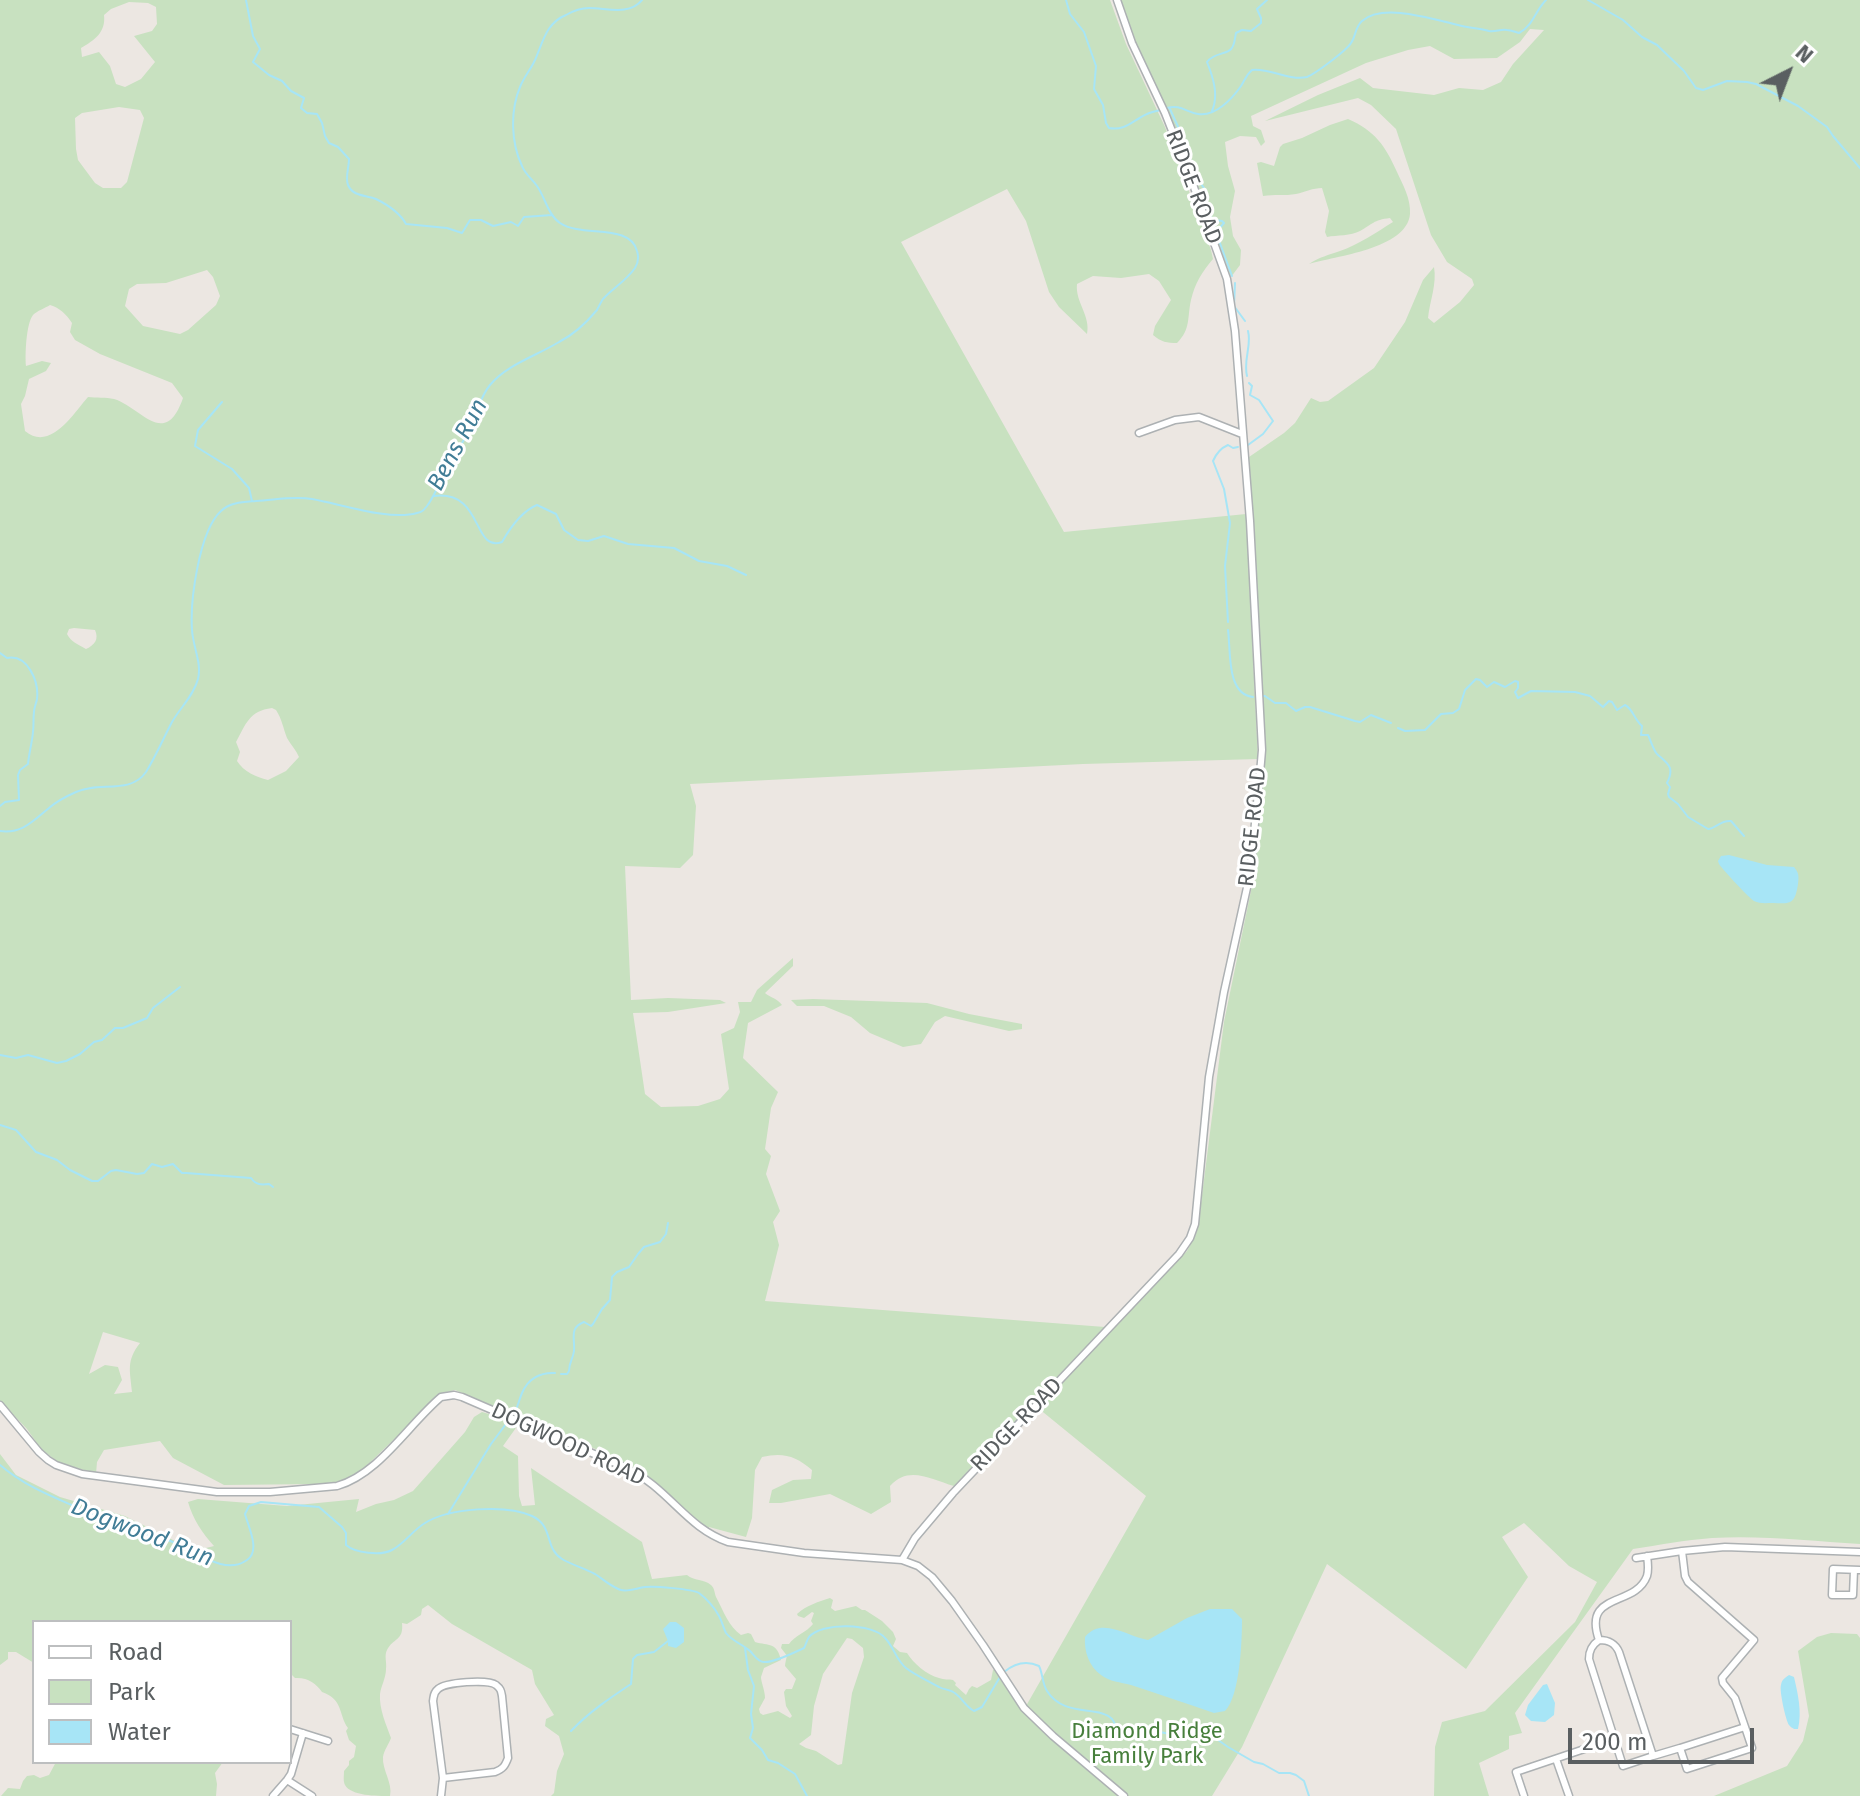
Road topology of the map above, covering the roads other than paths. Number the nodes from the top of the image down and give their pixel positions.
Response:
1 (1117, 0) edge
2 (1139, 433) dead end
3 (1242, 434) junction
4 (0, 1405) edge
5 (1682, 1551) junction
6 (1860, 1552) edge
7 (1647, 1556) junction
8 (1636, 1558) dead end
9 (902, 1560) junction
10 (1857, 1570) edge
11 (1599, 1640) junction
12 (1745, 1727) junction
13 (292, 1730) edge
14 (303, 1733) junction
15 (1614, 1739) junction
16 (328, 1741) dead end
17 (1680, 1748) junction
18 (1653, 1756) junction
19 (1556, 1759) junction
20 (443, 1778) junction
21 (287, 1780) junction
22 (273, 1796) edge
23 (312, 1796) edge
24 (441, 1796) edge
25 (1124, 1796) edge
26 (1524, 1796) edge
27 (1569, 1796) edge

1 - 3 street, RIDGE ROAD
2 - 3 street
3 - 9 street, RIDGE ROAD
4 - 9 street, DOGWOOD ROAD
5 - 6 street
5 - 7 street
5 - 12 street
7 - 8 street
7 - 11 street
9 - 25 street, DOGWOOD ROAD
10 - 10 street
11 - 15 street
11 - 18 street
12 - 17 street
12 - 17 street
13 - 14 street
14 - 16 street
14 - 21 street
15 - 18 street
15 - 19 street
17 - 18 street
19 - 26 street
19 - 27 street
20 - 20 street
20 - 24 street
21 - 22 street
21 - 23 street

